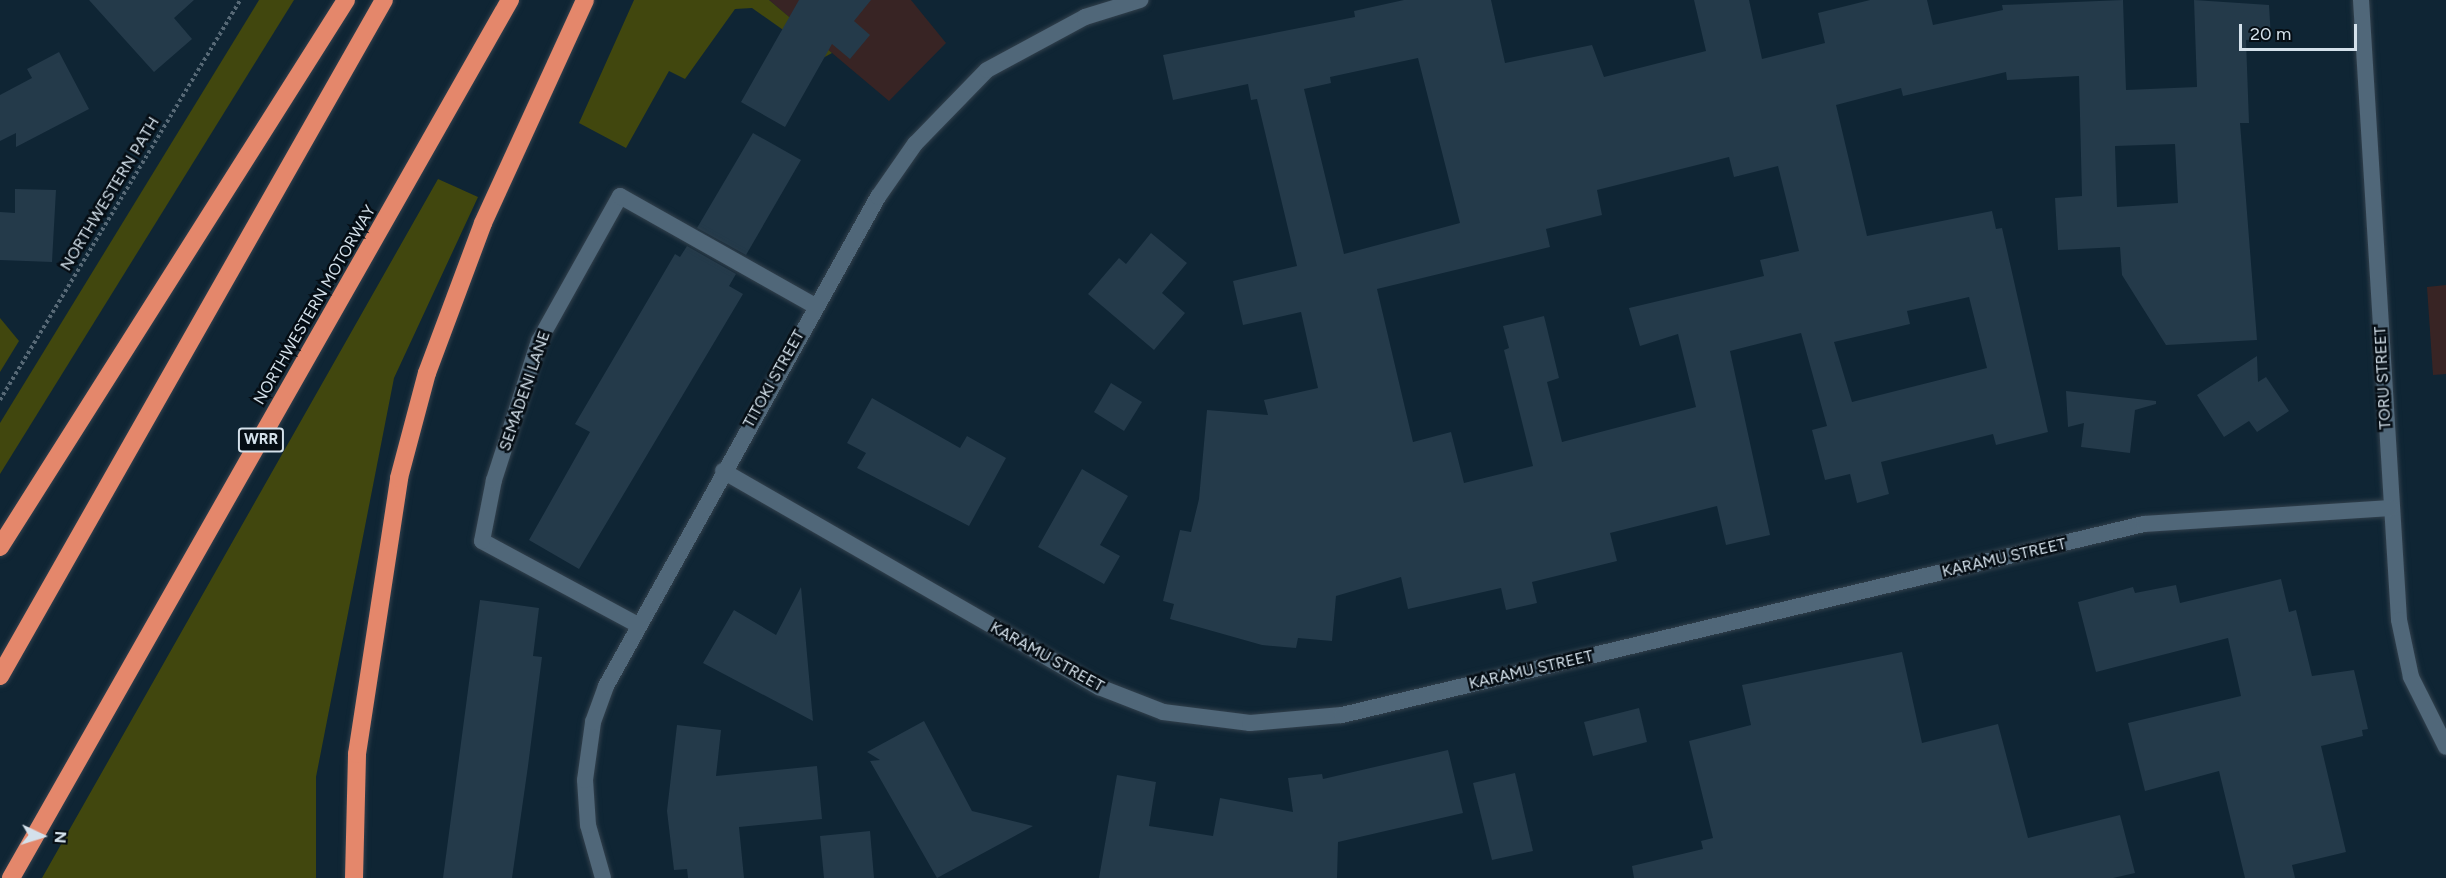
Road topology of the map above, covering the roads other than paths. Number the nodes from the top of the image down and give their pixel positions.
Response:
1 (346, 0) edge
2 (384, 0) edge
3 (510, 0) edge
4 (585, 0) edge
5 (1140, 0) edge
6 (2361, 0) edge
7 (815, 306) junction
8 (723, 471) junction
9 (2390, 508) junction
10 (0, 547) edge
11 (638, 625) junction
12 (0, 676) edge
13 (2446, 747) edge
14 (11, 878) edge
15 (354, 878) edge
16 (603, 878) edge

1 - 10 highway
2 - 12 highway
3 - 14 highway, NORTHWESTERN MOTORWAY / WRR
4 - 15 highway
5 - 7 street, TITOKI STREET
6 - 9 street, TORU STREET
7 - 8 street, TITOKI STREET
7 - 11 street, SEMADENI LANE
8 - 9 street, KARAMU STREET
8 - 11 street, TITOKI STREET
9 - 13 street, TORU STREET
11 - 16 street, TITOKI STREET

